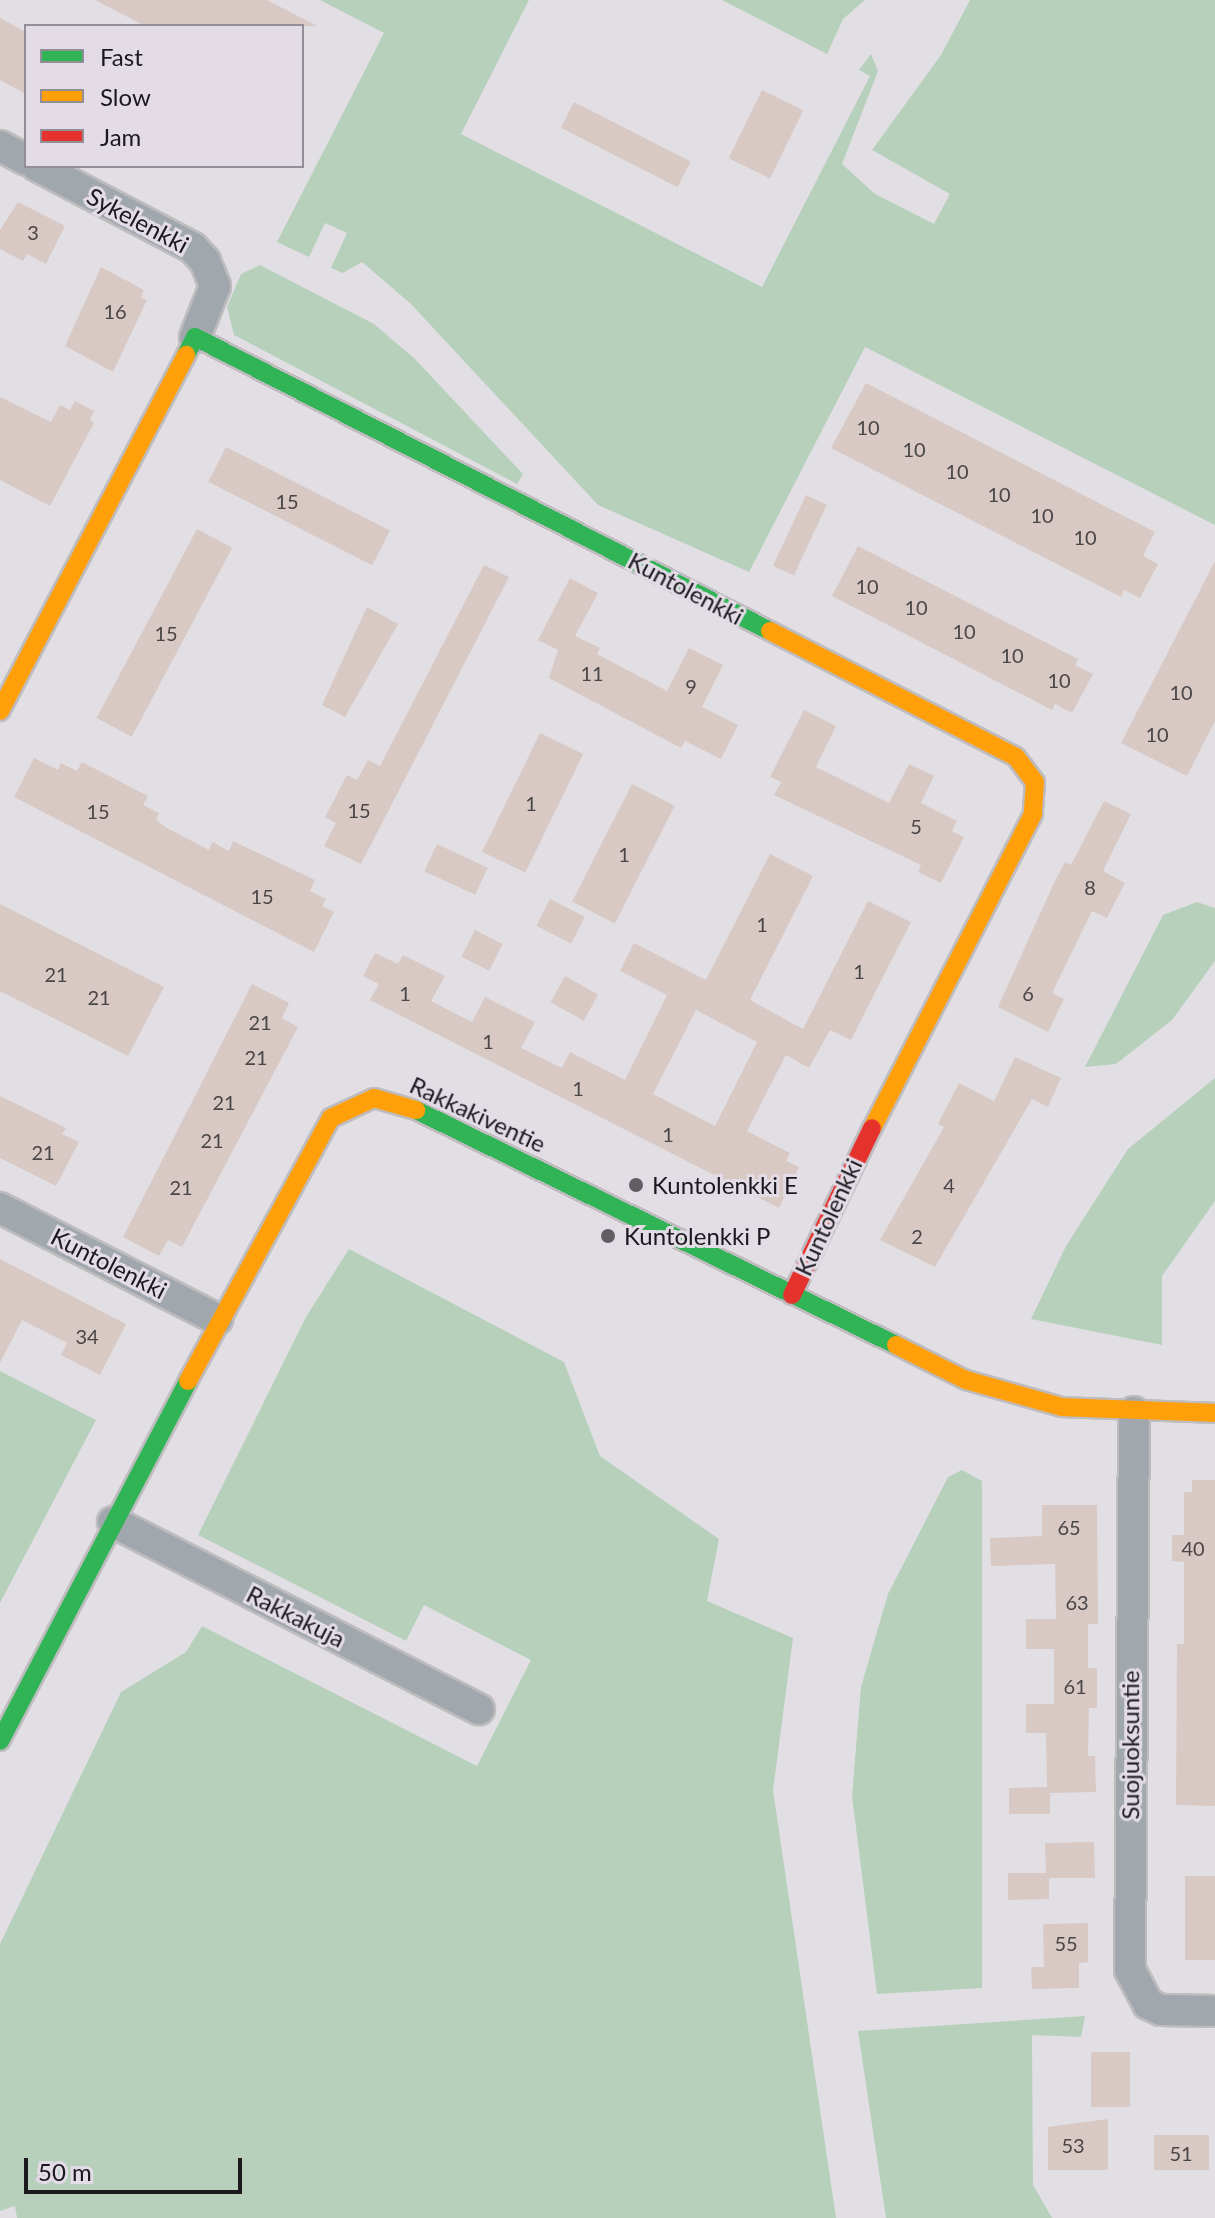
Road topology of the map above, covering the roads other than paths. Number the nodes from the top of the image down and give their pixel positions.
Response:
1 (0, 146) edge
2 (24, 159) edge
3 (41, 168) edge
4 (195, 337) junction
5 (0, 711) edge
6 (0, 1208) edge
7 (792, 1295) junction
8 (217, 1319) junction
9 (1134, 1412) junction
10 (1215, 1413) edge
11 (113, 1522) junction
12 (479, 1709) dead end
13 (0, 1741) edge
14 (1215, 2011) edge

1 - 2 street
3 - 4 street, Sykelenkki
4 - 5 street
4 - 7 street, Kuntolenkki
6 - 8 street, Kuntolenkki
7 - 8 street, Rakkakiventie
7 - 9 street, Rakkakiventie
8 - 11 street, Rakkakiventie
9 - 10 street, Rakkakiventie
9 - 14 street, Suojuoksuntie
11 - 12 street, Rakkakuja
11 - 13 street, Rakkakiventie

